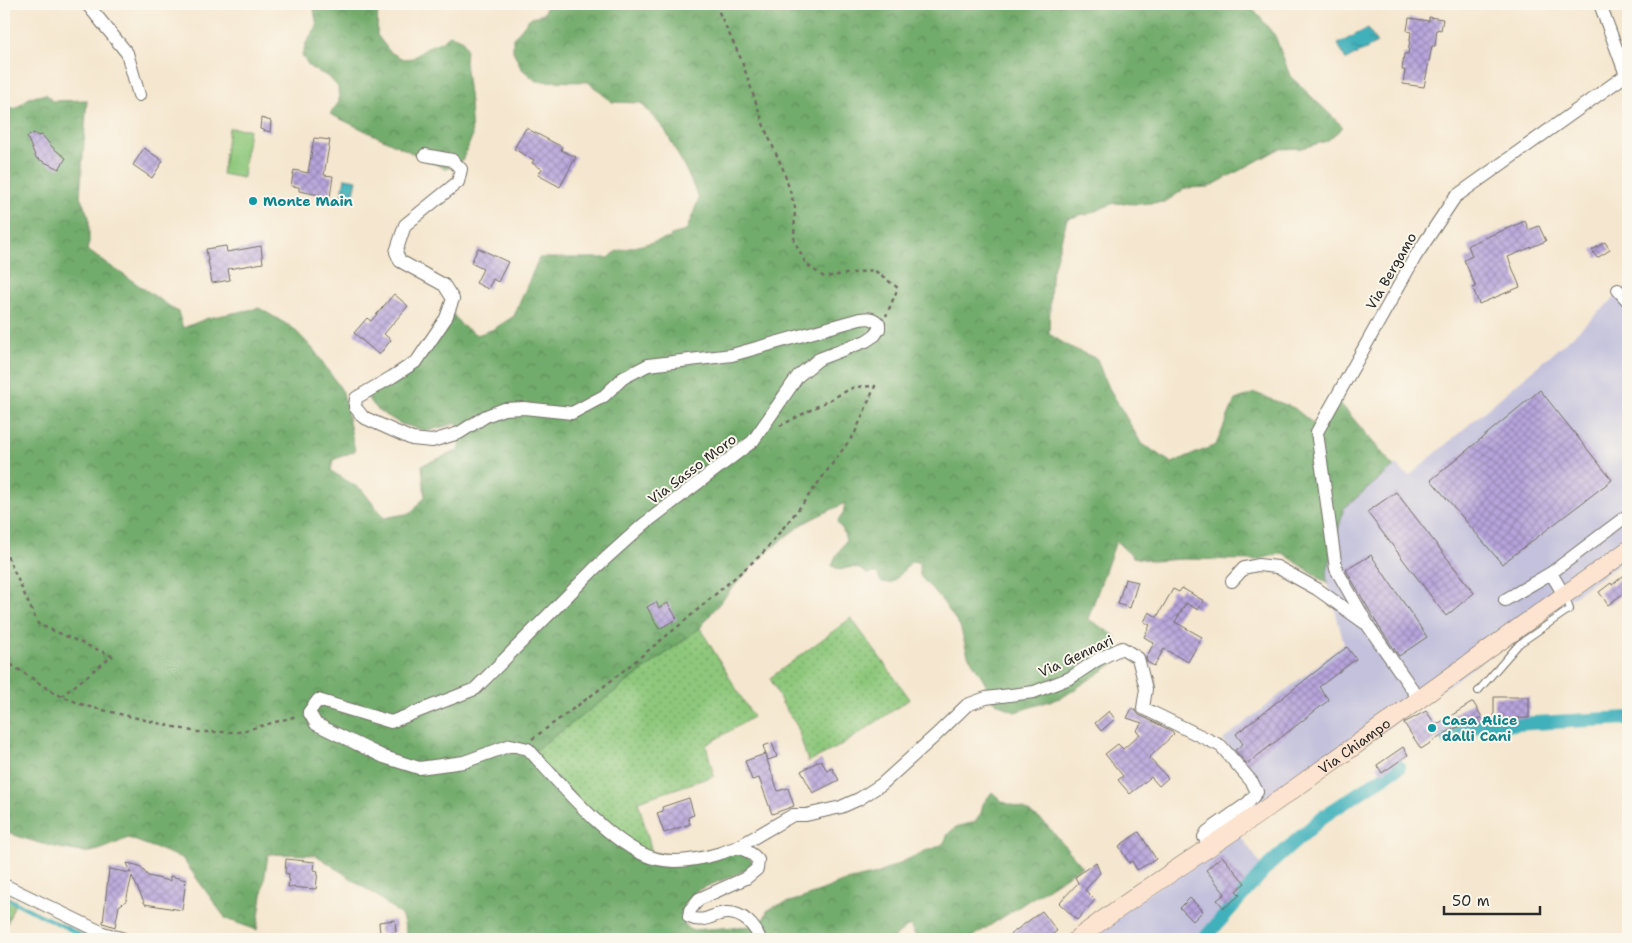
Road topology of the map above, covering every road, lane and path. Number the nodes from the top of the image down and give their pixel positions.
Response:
1 (87, 4) edge
2 (717, 4) edge
3 (1600, 4) edge
4 (139, 95) dead end
5 (425, 155) dead end
6 (1618, 290) dead end
7 (1628, 301) edge
8 (879, 324) junction
9 (777, 428) dead end
10 (1628, 514) edge
11 (4, 549) edge
12 (1628, 550) edge
13 (1551, 573) junction
14 (1232, 581) dead end
15 (1564, 595) junction
16 (1505, 600) dead end
17 (1370, 627) junction
18 (4, 660) edge
19 (1478, 692) dead end
20 (62, 696) junction
21 (1419, 699) junction
22 (309, 712) junction
23 (528, 749) junction
24 (1210, 846) junction
25 (736, 848) junction
26 (4, 885) edge
27 (124, 939) edge
28 (760, 939) edge
29 (1077, 939) edge

1 - 4 street
2 - 8 path
3 - 17 street, Via Bergamo
5 - 8 street
6 - 7 street
8 - 22 street, Via Sasso Moro
9 - 23 path
10 - 13 street
11 - 20 path
12 - 15 main road, Via Chiampo
13 - 15 street
13 - 16 street
14 - 17 street, Via Bergamo
15 - 19 lane
15 - 21 main road, Via Chiampo
17 - 21 street, Via Bergamo
18 - 20 path
20 - 22 path
21 - 24 main road, Via Chiampo
22 - 23 street
23 - 25 street
24 - 25 street, Via Gennari
24 - 29 main road, Via Chiampo
25 - 28 street
26 - 27 street

